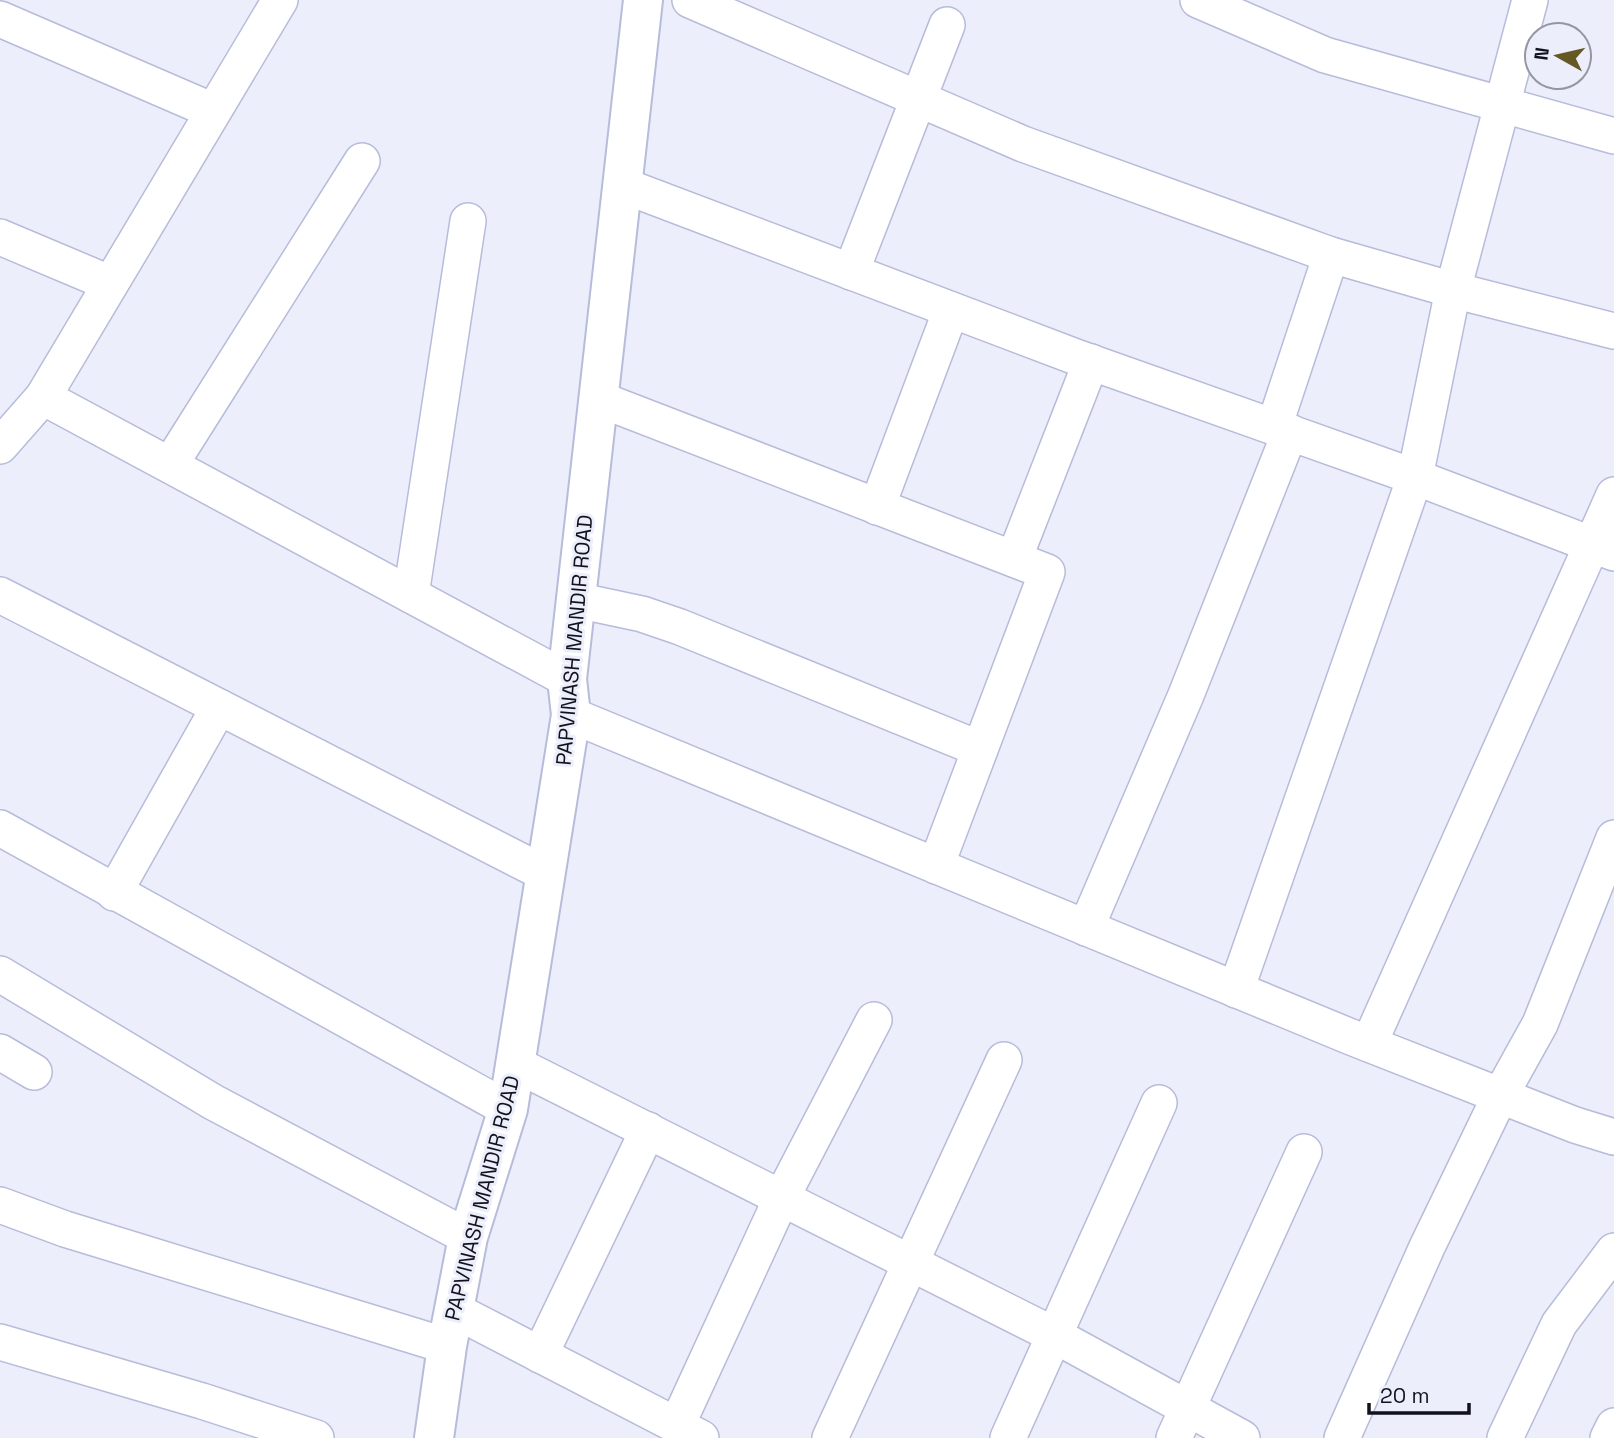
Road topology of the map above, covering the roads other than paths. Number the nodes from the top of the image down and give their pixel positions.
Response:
1 (279, 0) edge
2 (643, 0) edge
3 (690, 0) edge
4 (1198, 0) edge
5 (1530, 0) edge
6 (0, 19) edge
7 (947, 25) dead end
8 (919, 99) junction
9 (1502, 105) junction
10 (213, 111) junction
11 (1614, 136) edge
12 (362, 161) dead end
13 (622, 185) junction
14 (468, 221) dead end
15 (0, 237) edge
16 (1331, 255) junction
17 (851, 272) junction
18 (109, 283) junction
19 (1453, 290) junction
20 (951, 310) junction
21 (1614, 331) edge
22 (1091, 362) junction
23 (43, 397) junction
24 (599, 399) junction
25 (1282, 430) junction
26 (0, 446) edge
27 (170, 465) junction
28 (1415, 477) junction
29 (1614, 495) edge
30 (877, 507) junction
31 (1603, 549) edge
32 (1014, 559) junction
33 (0, 595) edge
34 (411, 595) junction
35 (576, 600) junction
36 (569, 697) junction
37 (219, 707) junction
38 (980, 749) junction
39 (0, 828) edge
40 (1614, 838) edge
41 (936, 866) junction
42 (545, 874) junction
43 (114, 893) junction
44 (1086, 928) junction
45 (0, 974) edge
46 (1236, 990) junction
47 (874, 1020) dead end
48 (1369, 1044) junction
49 (0, 1052) edge
50 (1004, 1060) dead end
51 (515, 1064) junction
52 (34, 1072) dead end
53 (1500, 1096) junction
54 (1158, 1103) dead end
55 (508, 1109) junction
56 (648, 1130) junction
57 (1614, 1137) edge
58 (1304, 1152) dead end
59 (782, 1197) junction
60 (0, 1205) edge
61 (468, 1237) junction
62 (1614, 1251) edge
63 (910, 1263) junction
64 (450, 1328) junction
65 (1054, 1335) junction
66 (0, 1342) edge
67 (540, 1355) junction
68 (1180, 1423) edge
69 (1614, 1426) edge
70 (689, 1432) edge
71 (316, 1438) edge
72 (434, 1438) edge
73 (830, 1438) edge
74 (1008, 1438) edge
75 (1242, 1438) edge
76 (1342, 1438) edge
77 (1505, 1438) edge
78 (1608, 1438) edge

1 - 10 street
2 - 13 street, PAPVINASH MANDIR ROAD
3 - 8 street
4 - 9 street
5 - 9 street
6 - 10 street
7 - 8 street
8 - 16 street
8 - 17 street
9 - 11 street
9 - 19 street
10 - 18 street
12 - 27 street
13 - 17 street
13 - 24 street, PAPVINASH MANDIR ROAD
14 - 34 street
15 - 18 street
16 - 19 street
16 - 25 street
17 - 20 street
18 - 23 street
19 - 21 street
19 - 28 street
20 - 22 street
20 - 30 street
22 - 25 street
22 - 32 street
23 - 26 street
23 - 27 street
24 - 30 street
24 - 35 street, PAPVINASH MANDIR ROAD
25 - 28 street
25 - 44 street
27 - 34 street
28 - 31 street
28 - 46 street
29 - 31 street
30 - 32 street
31 - 48 street
32 - 38 street
33 - 37 street
34 - 36 street
35 - 36 street, PAPVINASH MANDIR ROAD
35 - 38 street
36 - 41 street
36 - 42 street, PAPVINASH MANDIR ROAD
37 - 42 street
37 - 43 street
38 - 41 street
39 - 43 street
40 - 53 street
41 - 44 street
42 - 51 street, PAPVINASH MANDIR ROAD
43 - 55 street
44 - 46 street
45 - 61 street
46 - 48 street
47 - 59 street
48 - 53 street
49 - 52 street
50 - 63 street
51 - 55 street, PAPVINASH MANDIR ROAD
51 - 56 street
53 - 57 street
53 - 76 street
54 - 65 street
55 - 61 street, PAPVINASH MANDIR ROAD
56 - 59 street
56 - 67 street
58 - 68 street
59 - 63 street
59 - 70 street
60 - 64 street
61 - 64 street, PAPVINASH MANDIR ROAD
62 - 77 street
63 - 65 street
63 - 73 street
64 - 67 street
64 - 72 street, PAPVINASH MANDIR ROAD
65 - 68 street
65 - 74 street
66 - 71 street
67 - 70 street
68 - 75 street
69 - 78 street

